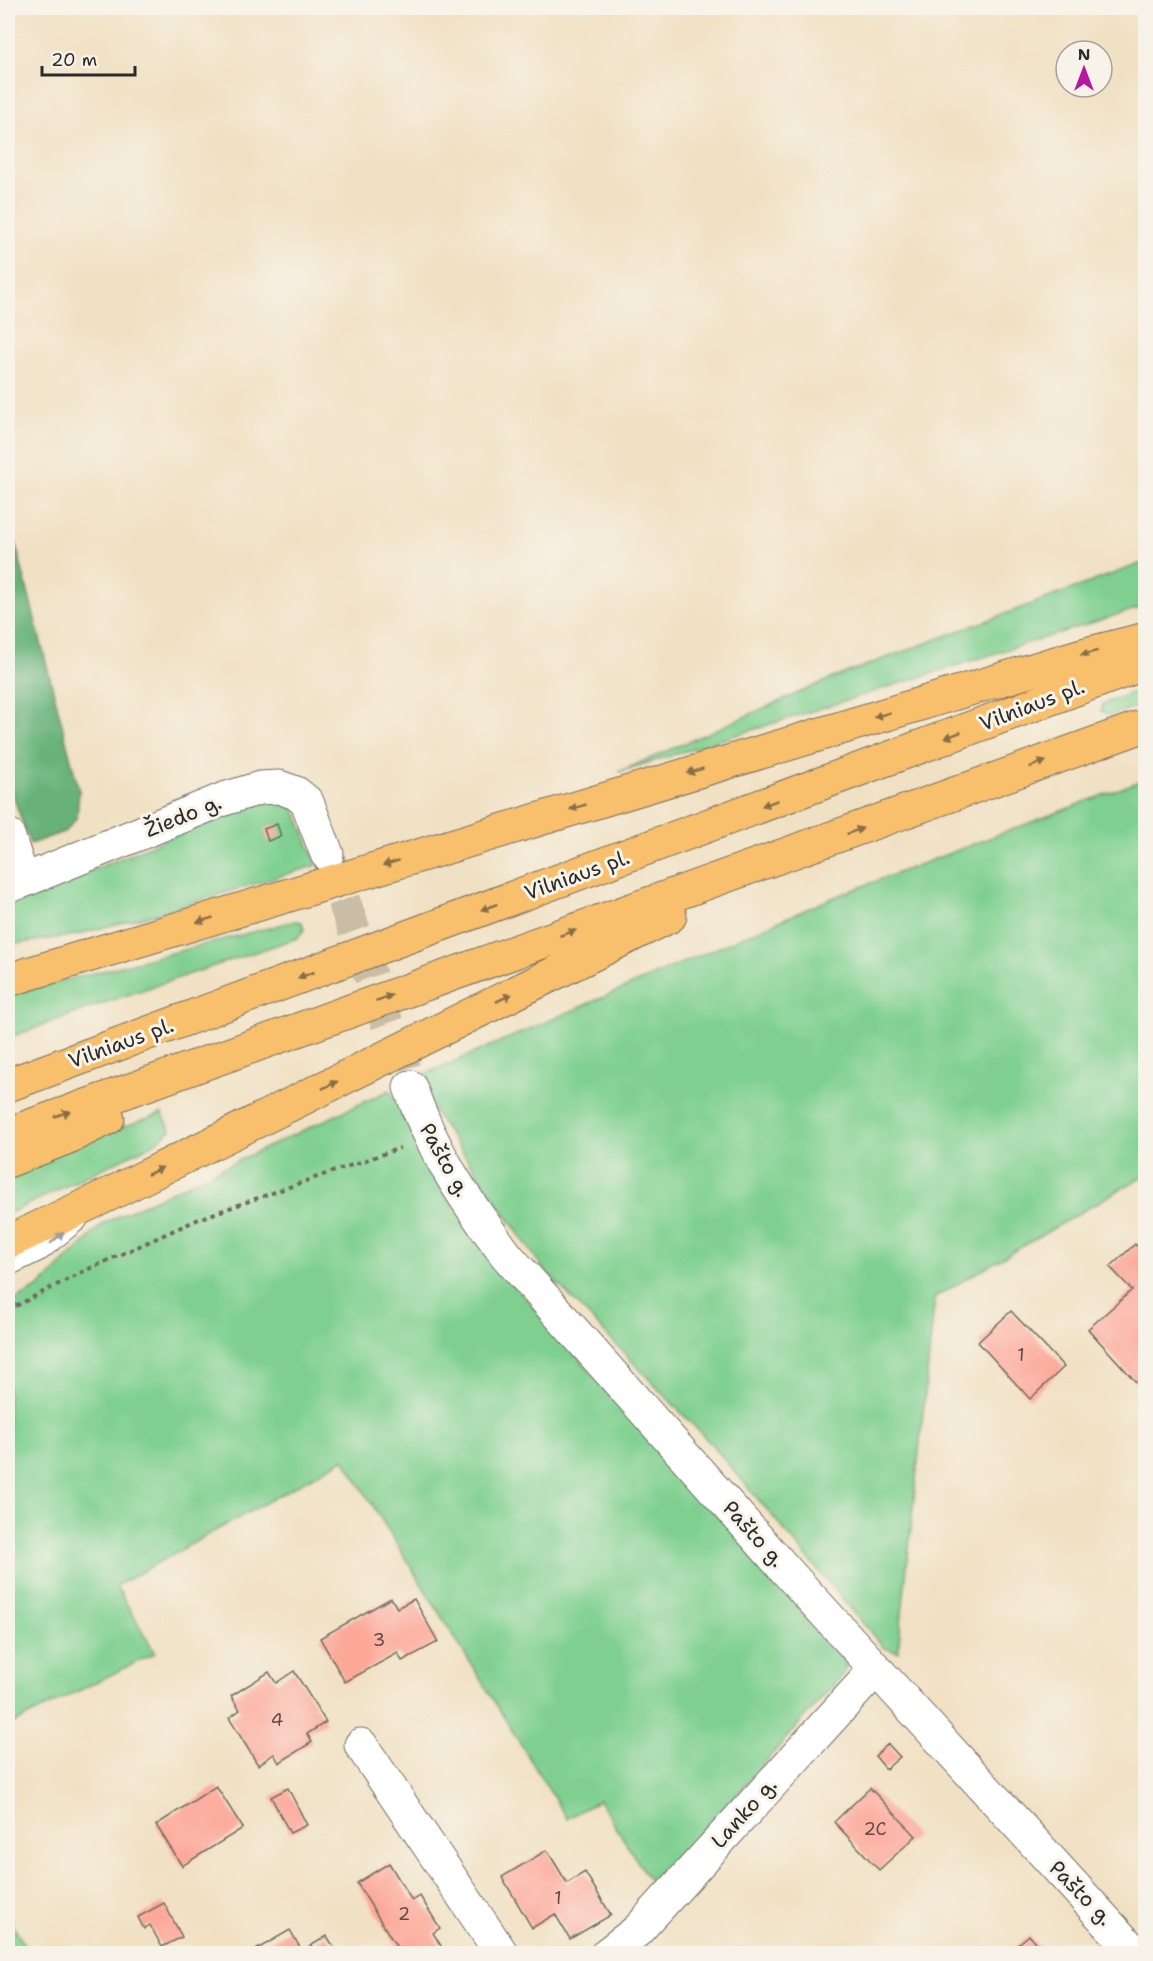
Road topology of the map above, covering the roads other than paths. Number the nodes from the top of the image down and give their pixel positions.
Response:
1 (1146, 639) edge
2 (1146, 663) edge
3 (1146, 725) edge
4 (8, 835) edge
5 (800, 851) junction
6 (327, 854) tunnel mouth
7 (15, 884) edge
8 (8, 980) edge
9 (314, 1022) junction
10 (8, 1085) edge
11 (410, 1087) tunnel mouth
12 (8, 1134) edge
13 (8, 1161) edge
14 (110, 1194) junction
15 (8, 1242) edge
16 (8, 1267) edge
17 (876, 1669) junction
18 (361, 1744) dead end
19 (502, 1953) edge
20 (607, 1953) edge
21 (1136, 1953) edge

1 -> 8 highway
2 -> 10 highway, Vilniaus pl.
5 -> 3 highway
4 - 7 street
9 -> 5 highway
14 -> 5 highway
6 - 7 street, Žiedo g.
12 -> 9 highway
9 - 13 highway
11 - 17 street, Pašto g.
14 - 15 highway
16 -> 14 lane
17 - 20 street, Lanko g.
17 - 21 street, Pašto g.
18 - 19 street

